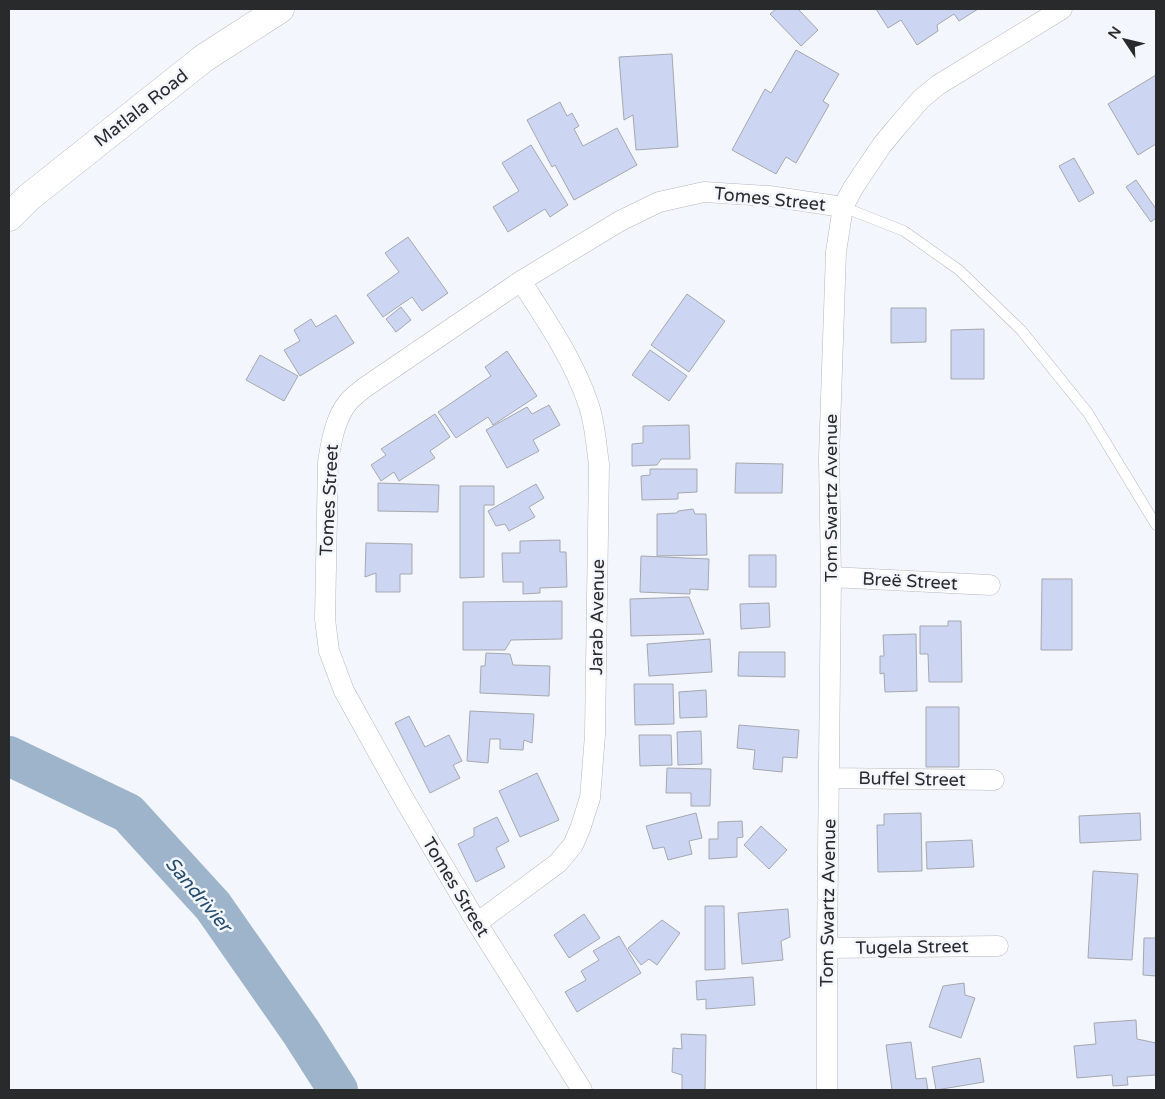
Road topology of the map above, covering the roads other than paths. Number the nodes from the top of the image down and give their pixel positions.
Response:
1 (280, 9) edge
2 (1062, 9) edge
3 (843, 207) junction
4 (9, 217) edge
5 (521, 281) junction
6 (1156, 525) edge
7 (831, 577) junction
8 (990, 585) dead end
9 (829, 778) junction
10 (994, 780) dead end
11 (477, 922) junction
12 (998, 946) dead end
13 (827, 948) junction
14 (582, 1090) edge
15 (828, 1090) edge

1 - 4 main road, Matlala Road
2 - 3 street, Tom Swartz Avenue
3 - 5 street, Tomes Street
3 - 6 lane
3 - 7 street, Tom Swartz Avenue
5 - 11 street, Jarab Avenue
5 - 11 street, Tomes Street
7 - 8 street, Breë Street
7 - 9 street, Tom Swartz Avenue
9 - 10 street, Buffel Street
9 - 13 street, Tom Swartz Avenue
11 - 14 street, Tomes Street
12 - 13 street, Tugela Street
13 - 15 street, Tom Swartz Avenue

